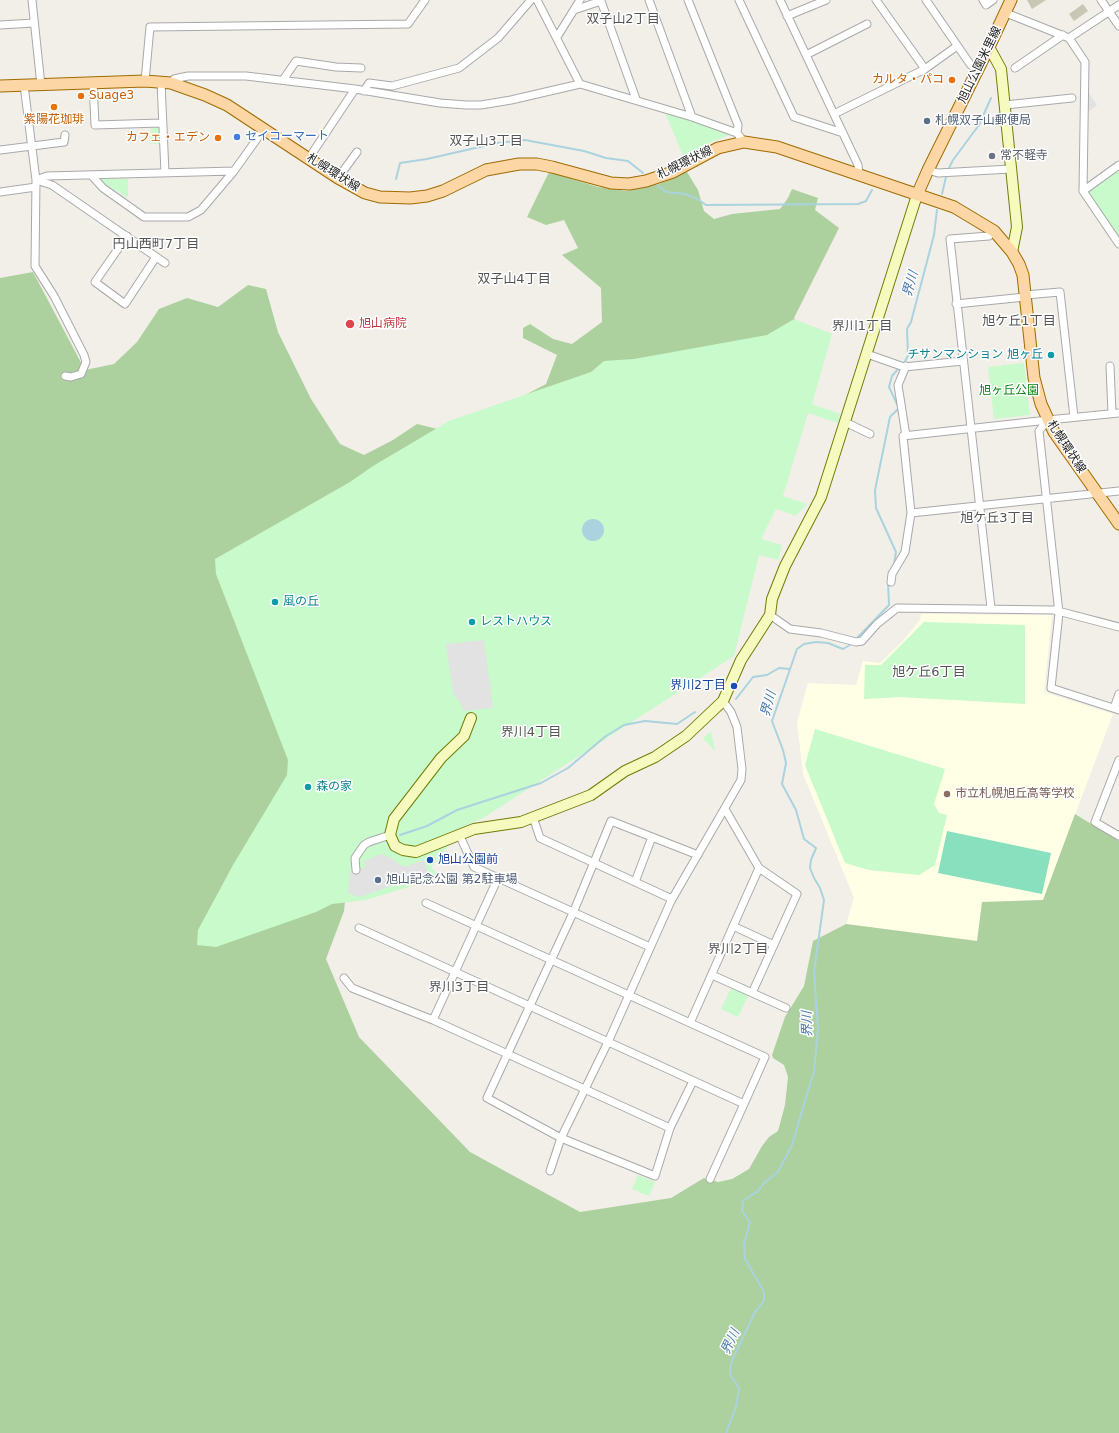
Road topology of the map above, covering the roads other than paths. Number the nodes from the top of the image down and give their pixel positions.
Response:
1 (32, 0) edge
2 (425, 0) edge
3 (531, 0) edge
4 (537, 0) edge
5 (580, 0) edge
6 (649, 0) edge
7 (688, 0) edge
8 (738, 0) edge
9 (780, 0) edge
10 (826, 0) edge
11 (876, 0) edge
12 (926, 0) edge
13 (983, 0) edge
14 (993, 0) edge
15 (1011, 0) edge
16 (1101, 0) edge
17 (1119, 5) edge
18 (574, 10) junction
19 (1109, 12) junction
20 (1006, 13) junction
21 (787, 16) junction
22 (34, 23) junction
23 (867, 24) dead end
24 (0, 25) edge
25 (1119, 26) edge
26 (557, 37) junction
27 (1066, 37) junction
28 (957, 46) junction
29 (989, 47) junction
30 (806, 55) junction
31 (360, 68) dead end
32 (1015, 68) dead end
33 (925, 69) junction
34 (977, 71) junction
35 (283, 80) junction
36 (145, 81) junction
37 (93, 83) junction
38 (166, 83) junction
39 (580, 84) junction
40 (24, 85) junction
41 (41, 85) junction
42 (0, 86) edge
43 (355, 89) junction
44 (364, 91) junction
45 (1072, 98) dead end
46 (636, 99) junction
47 (1005, 105) junction
48 (834, 114) junction
49 (692, 117) junction
50 (161, 123) junction
51 (264, 129) junction
52 (737, 133) junction
53 (843, 133) junction
54 (66, 135) dead end
55 (744, 142) junction
56 (32, 146) junction
57 (0, 150) edge
58 (357, 152) dead end
59 (309, 158) junction
60 (1119, 165) edge
61 (1011, 169) junction
62 (928, 170) junction
63 (234, 171) junction
64 (165, 172) junction
65 (859, 175) junction
66 (92, 176) junction
67 (338, 178) junction
68 (36, 184) junction
69 (1083, 191) junction
70 (0, 192) edge
71 (917, 195) junction
72 (994, 231) junction
73 (127, 236) junction
74 (1119, 244) edge
75 (1012, 252) junction
76 (156, 257) junction
77 (164, 263) dead end
78 (1025, 296) junction
79 (956, 304) junction
80 (866, 354) junction
81 (963, 361) junction
82 (906, 366) junction
83 (1110, 366) dead end
84 (64, 376) dead end
85 (1115, 413) edge
86 (1074, 417) junction
87 (1048, 420) junction
88 (845, 422) junction
89 (970, 429) junction
90 (870, 434) dead end
91 (906, 436) junction
92 (1119, 491) edge
93 (1097, 493) junction
94 (1047, 499) junction
95 (979, 506) junction
96 (910, 513) junction
97 (1119, 524) edge
98 (892, 582) dead end
99 (991, 608) junction
100 (1059, 612) junction
101 (770, 615) junction
102 (1119, 627) edge
103 (1119, 694) edge
104 (723, 701) junction
105 (1117, 709) edge
106 (471, 718) dead end
107 (1119, 760) edge
108 (725, 809) junction
109 (533, 817) junction
110 (459, 834) junction
111 (390, 835) junction
112 (1119, 836) edge
113 (652, 838) junction
114 (698, 855) junction
115 (594, 864) junction
116 (759, 868) junction
117 (356, 870) dead end
118 (498, 878) junction
119 (635, 882) junction
120 (672, 899) junction
121 (426, 903) dead end
122 (573, 913) junction
123 (477, 925) junction
124 (734, 926) junction
125 (359, 928) dead end
126 (774, 945) junction
127 (650, 947) junction
128 (552, 960) junction
129 (455, 973) junction
130 (712, 975) junction
131 (344, 978) dead end
132 (752, 993) junction
133 (628, 995) junction
134 (530, 1006) junction
135 (786, 1008) dead end
136 (433, 1020) junction
137 (690, 1023) junction
138 (608, 1042) junction
139 (507, 1054) junction
140 (693, 1080) junction
141 (584, 1089) junction
142 (744, 1104) junction
143 (670, 1128) junction
144 (561, 1138) junction
145 (550, 1170) dead end
146 (710, 1179) dead end

1 - 22 street
2 - 36 street
3 - 44 street
4 - 26 street
5 - 18 street
6 - 49 street
7 - 52 street
8 - 53 street
9 - 21 street
10 - 21 street
11 - 33 street
12 - 28 street
13 - 14 street
15 - 20 main road, 旭山公園米里線
16 - 19 street
17 - 19 street
18 - 26 street
18 - 46 street
19 - 25 street
19 - 27 street
20 - 27 street
20 - 29 main road, 旭山公園米里線
21 - 30 street
22 - 24 street
22 - 41 street
23 - 30 street
26 - 39 street
27 - 32 street
27 - 69 street
28 - 33 street
28 - 34 street
29 - 34 main road, 旭山公園米里線
29 - 47 street
30 - 48 street
31 - 35 street
33 - 48 street
34 - 62 main road, 旭山公園米里線
35 - 38 street
35 - 43 street
36 - 37 main road, 札幌環状線
36 - 38 main road, 札幌環状線
37 - 41 main road, 札幌環状線
37 - 50 street
38 - 50 street
38 - 51 main road, 札幌環状線
39 - 44 street
39 - 46 street
40 - 41 main road, 札幌環状線
40 - 42 main road, 札幌環状線
40 - 56 street
43 - 44 street
43 - 59 street
45 - 47 street
46 - 49 street
47 - 61 street
48 - 53 street
49 - 52 street
50 - 64 street
51 - 59 main road, 札幌環状線
51 - 63 street
52 - 55 street
53 - 65 street
54 - 56 street
55 - 65 main road, 札幌環状線
55 - 67 main road, 札幌環状線
56 - 57 street
56 - 68 street
58 - 67 street
59 - 67 main road, 札幌環状線
60 - 69 street
61 - 62 street
61 - 75 street
62 - 71 main road, 旭山公園米里線
63 - 64 street
63 - 66 street
64 - 66 street
65 - 71 main road, 札幌環状線
66 - 68 street
68 - 70 street
68 - 73 street
68 - 84 street
69 - 74 street
71 - 72 main road, 札幌環状線
71 - 80 street
72 - 75 main road, 札幌環状線
72 - 79 street
73 - 76 street
73 - 76 street
75 - 78 main road, 札幌環状線
76 - 77 street
78 - 79 street
78 - 86 street
78 - 87 main road, 札幌環状線
79 - 81 street
80 - 82 street
80 - 88 street
81 - 82 street
81 - 89 street
82 - 91 street
83 - 85 street
85 - 86 street
86 - 87 street
87 - 89 street
87 - 93 main road, 札幌環状線
87 - 94 street
88 - 90 street
88 - 101 street
89 - 91 street
89 - 95 street
91 - 96 street
92 - 93 street
93 - 94 street
93 - 97 main road, 札幌環状線
94 - 95 street
94 - 100 street
95 - 96 street
95 - 99 street
96 - 98 street
99 - 100 street
99 - 101 street
100 - 102 street
100 - 105 street
101 - 104 street
103 - 105 street
104 - 108 street
104 - 109 street
106 - 111 street
107 - 112 street
108 - 114 street
108 - 116 street
109 - 110 street
109 - 115 street
110 - 111 street
110 - 118 street
111 - 117 street
113 - 114 street
113 - 115 street
113 - 119 street
114 - 120 street
115 - 119 street
115 - 122 street
116 - 124 street
116 - 126 street
118 - 122 street
118 - 123 street
119 - 120 street
120 - 127 street
121 - 123 street
122 - 127 street
122 - 128 street
123 - 128 street
123 - 129 street
124 - 126 street
124 - 130 street
125 - 129 street
126 - 132 street
127 - 133 street
128 - 133 street
128 - 134 street
129 - 134 street
129 - 136 street
130 - 132 street
130 - 137 street
131 - 136 street
132 - 135 street
133 - 137 street
133 - 138 street
134 - 138 street
134 - 139 street
136 - 139 street
137 - 142 street
138 - 140 street
138 - 141 street
139 - 141 street
139 - 144 street
140 - 142 street
140 - 143 street
141 - 143 street
141 - 144 street
142 - 146 street
143 - 144 street
144 - 145 street

